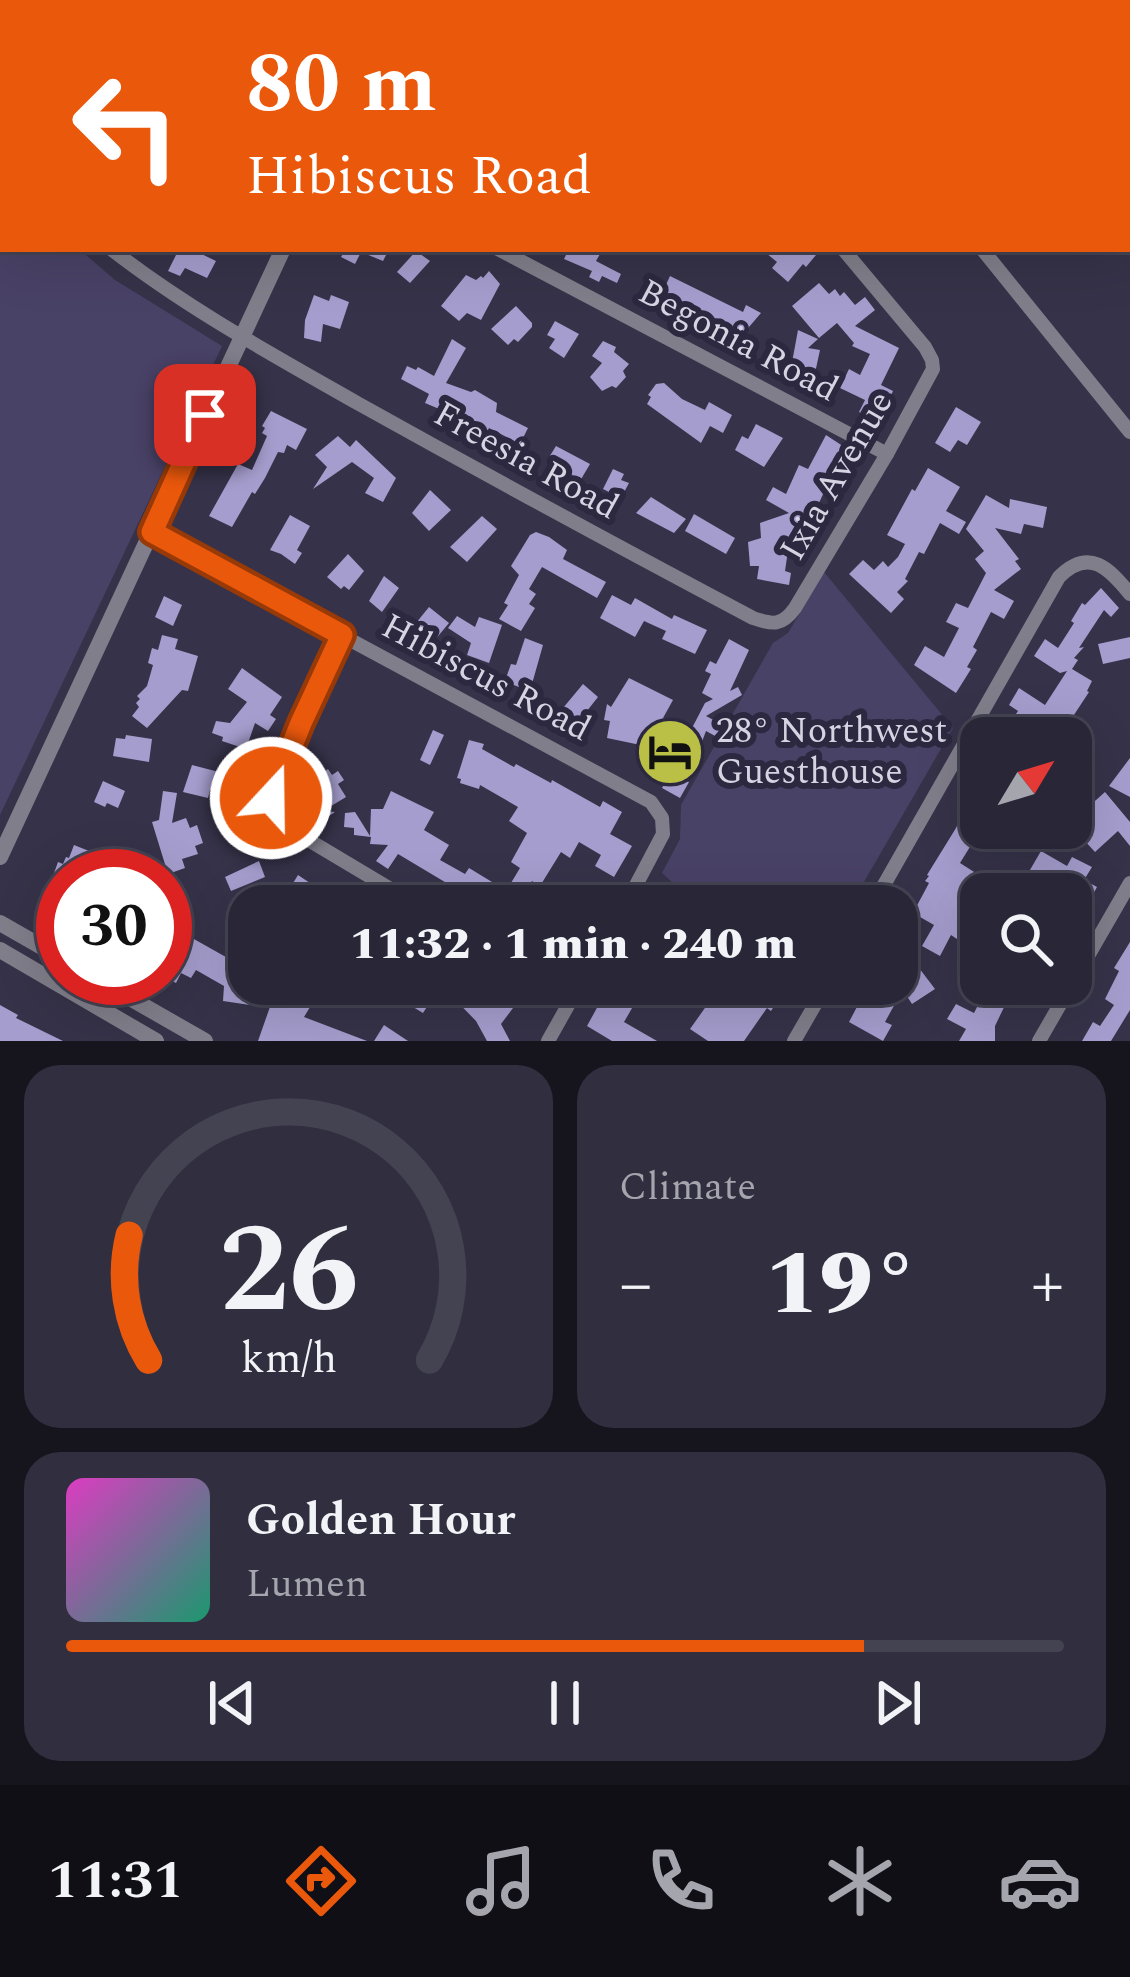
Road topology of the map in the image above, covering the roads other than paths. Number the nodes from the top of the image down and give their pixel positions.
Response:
1 (115, 252) edge
2 (282, 252) edge
3 (846, 252) edge
4 (984, 252) edge
5 (530, 256) edge
6 (241, 337) junction
7 (1130, 432) edge
8 (886, 454) junction
9 (152, 532) junction
10 (1130, 594) edge
11 (786, 619) joint
12 (342, 635) junction
13 (0, 857) edge
14 (1130, 883) edge
15 (384, 885) edge
16 (637, 885) edge
17 (884, 885) edge
18 (0, 923) edge
19 (36, 944) edge
20 (0, 950) edge
21 (142, 1005) edge
22 (568, 1005) edge
23 (815, 1005) edge
24 (156, 1041) edge
25 (205, 1041) edge
26 (548, 1041) edge
27 (794, 1041) edge
28 (1039, 1041) edge

1 - 6 street, Freesia Road
2 - 6 street
3 - 8 street, Ixia Avenue
4 - 7 street
5 - 8 street, Begonia Road
6 - 9 street
6 - 11 street, Freesia Road
8 - 11 street, Ixia Avenue
9 - 12 street, Hibiscus Road
9 - 13 street
10 - 17 street
12 - 15 street
12 - 16 street, Hibiscus Road
14 - 28 street
18 - 19 street
20 - 24 street
21 - 25 street
22 - 26 street
23 - 27 street

